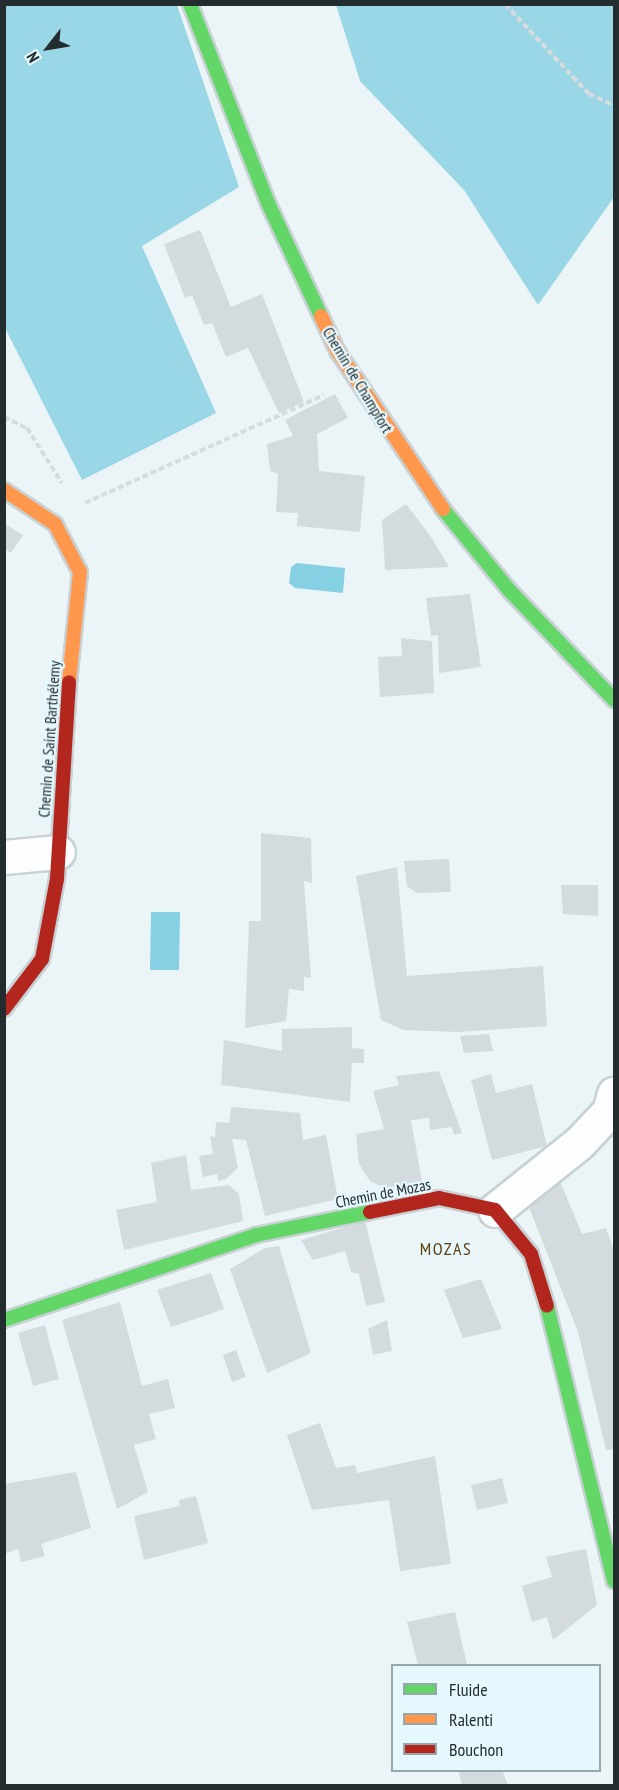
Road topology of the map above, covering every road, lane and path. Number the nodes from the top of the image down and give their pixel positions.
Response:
1 (190, 4) edge
2 (506, 4) edge
3 (615, 105) edge
4 (354, 379) junction
5 (4, 417) edge
6 (61, 481) dead end
7 (4, 490) edge
8 (90, 501) dead end
9 (615, 700) edge
10 (58, 852) junction
11 (4, 857) edge
12 (4, 1009) edge
13 (615, 1094) edge
14 (495, 1210) junction
15 (4, 1320) edge
16 (615, 1581) edge

1 - 4 street, Chemin de Champfort
2 - 3 path
4 - 8 path
4 - 9 street, Chemin de Champfort
5 - 6 path
7 - 10 street, Chemin de Saint Barthélemy
10 - 11 street
10 - 12 street, Chemin de Saint Barthélemy
13 - 14 street
14 - 15 street, Chemin de Mozas
14 - 16 street

